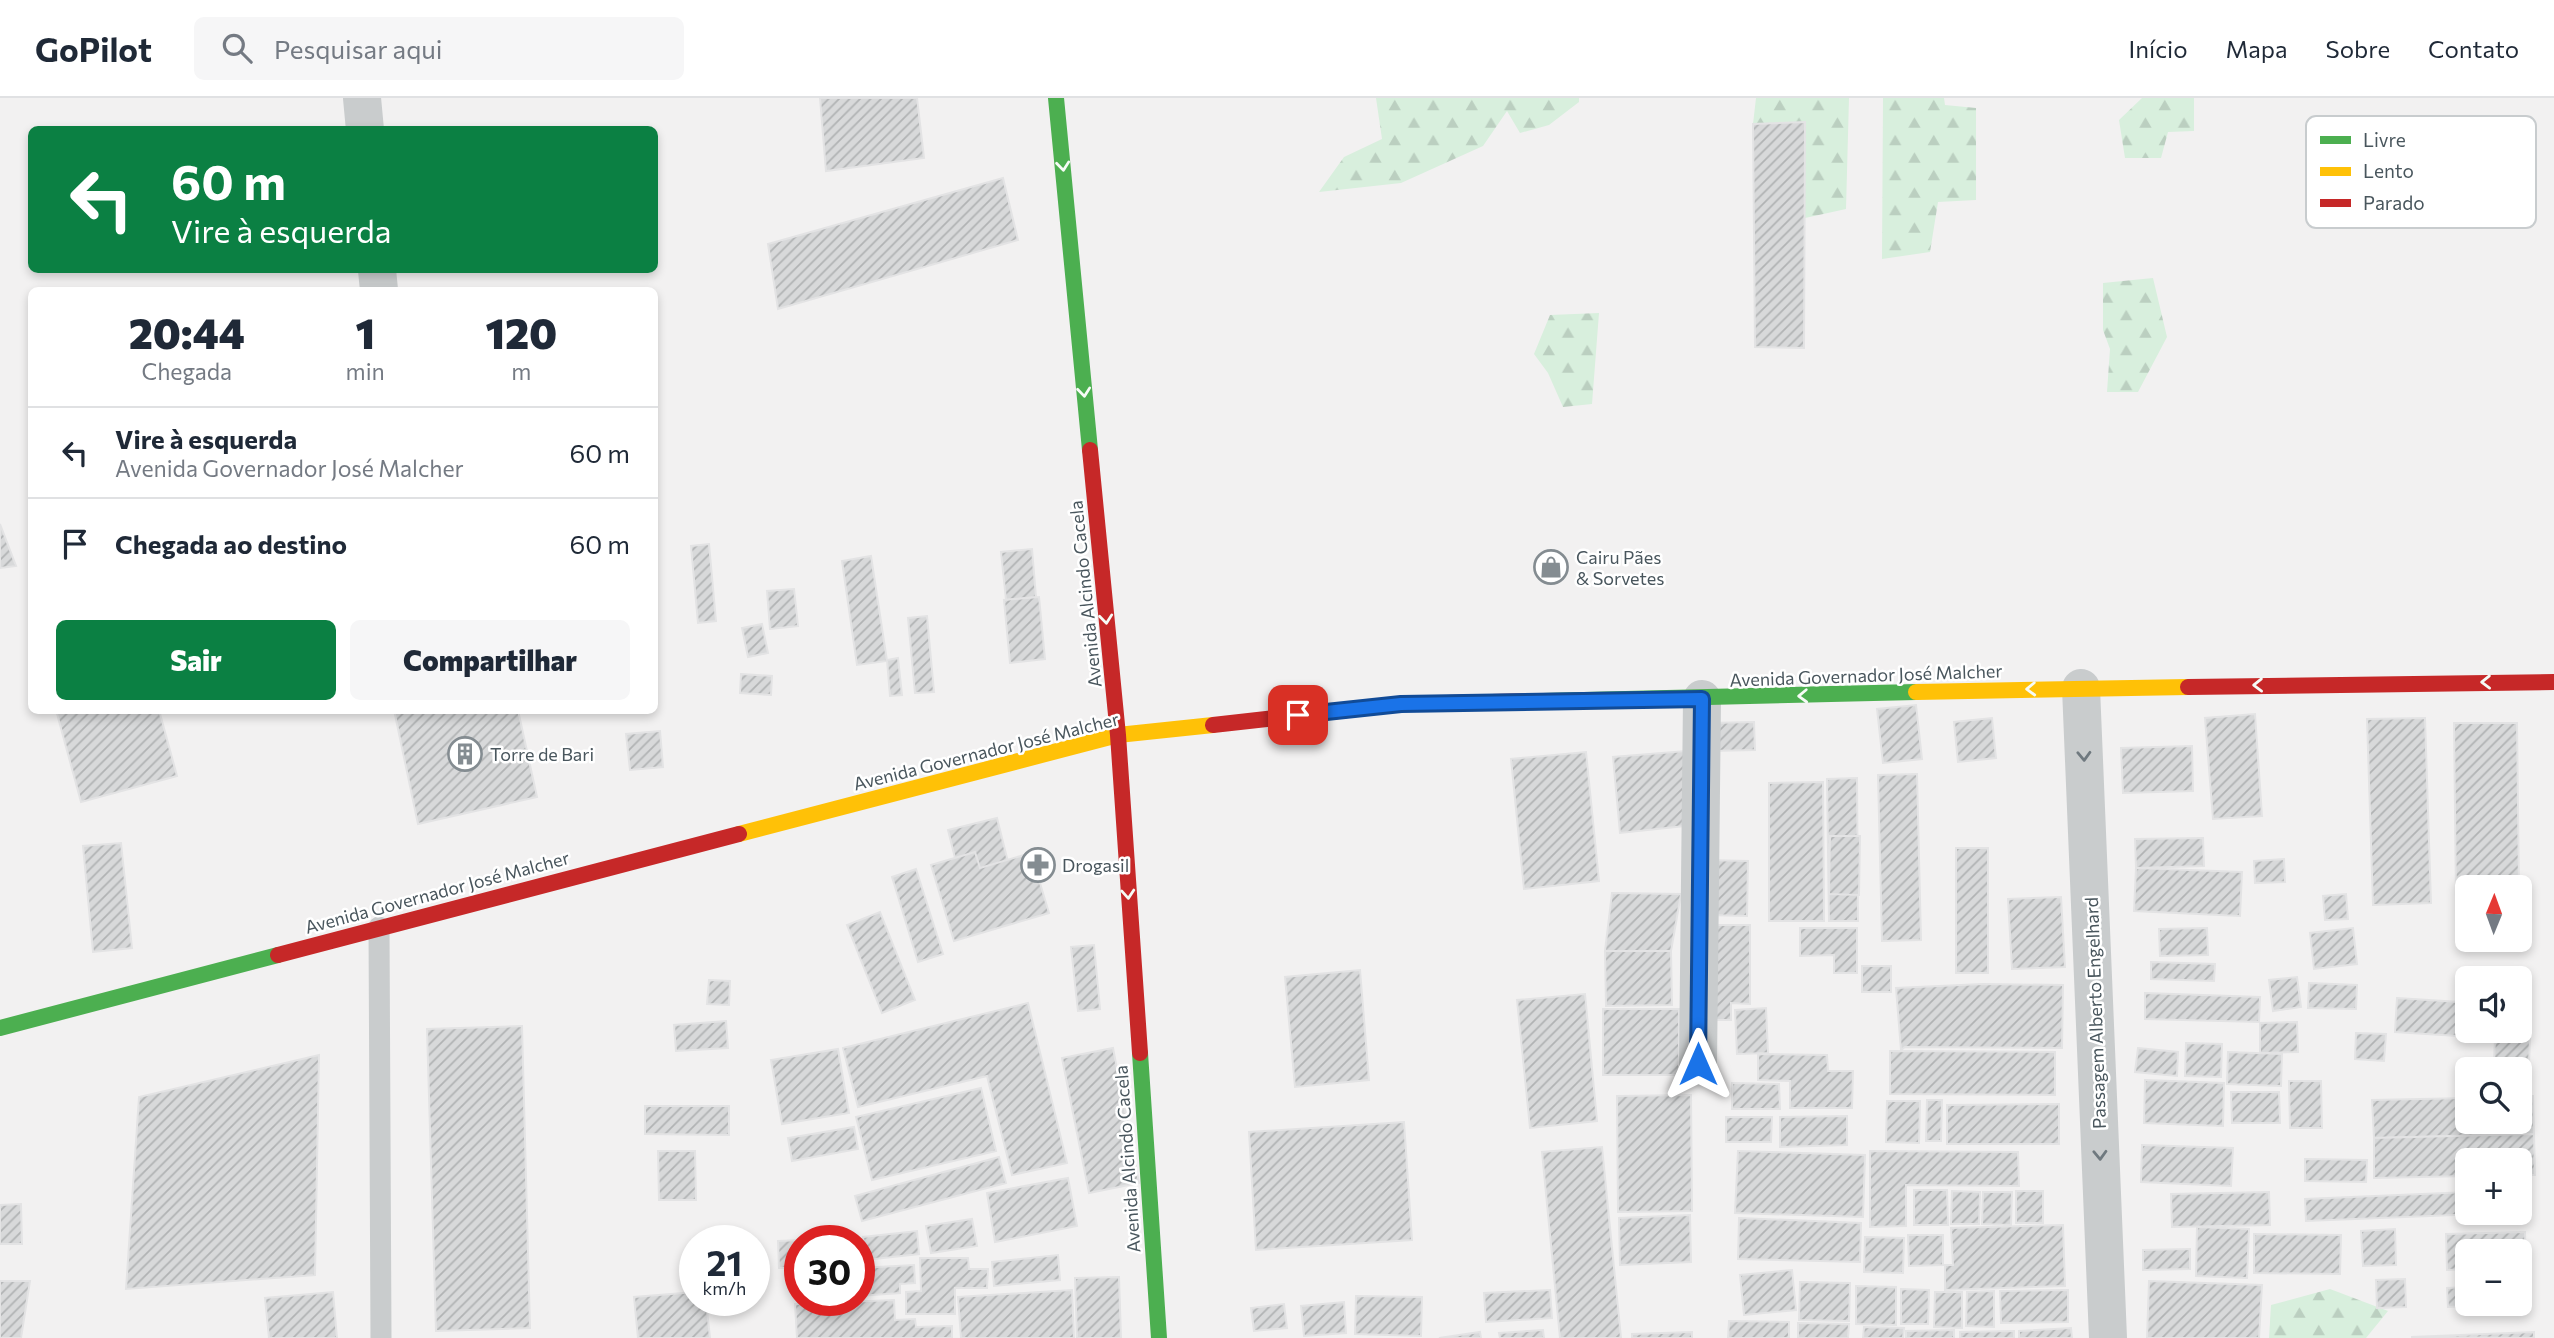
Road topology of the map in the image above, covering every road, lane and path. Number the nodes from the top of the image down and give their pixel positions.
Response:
1 (362, 98) edge
2 (1056, 98) edge
3 (365, 126) edge
4 (2554, 682) edge
5 (2081, 688) junction
6 (1702, 699) junction
7 (1118, 735) junction
8 (379, 927) junction
9 (0, 1028) edge
10 (1698, 1064) dead end
11 (381, 1338) edge
12 (1158, 1338) edge
13 (2108, 1338) edge

1 - 3 street
2 -> 7 main road, Avenida Alcindo Cacela
4 -> 5 main road, Avenida Governador José Malcher
5 -> 6 main road, Avenida Governador José Malcher
5 -> 13 street, Passagem Alberto Engelhard
6 - 7 main road, Avenida Governador José Malcher
6 - 10 street
7 - 8 main road, Avenida Governador José Malcher
7 -> 12 main road, Avenida Alcindo Cacela
8 - 9 main road, Avenida Governador José Malcher
8 - 11 lane

